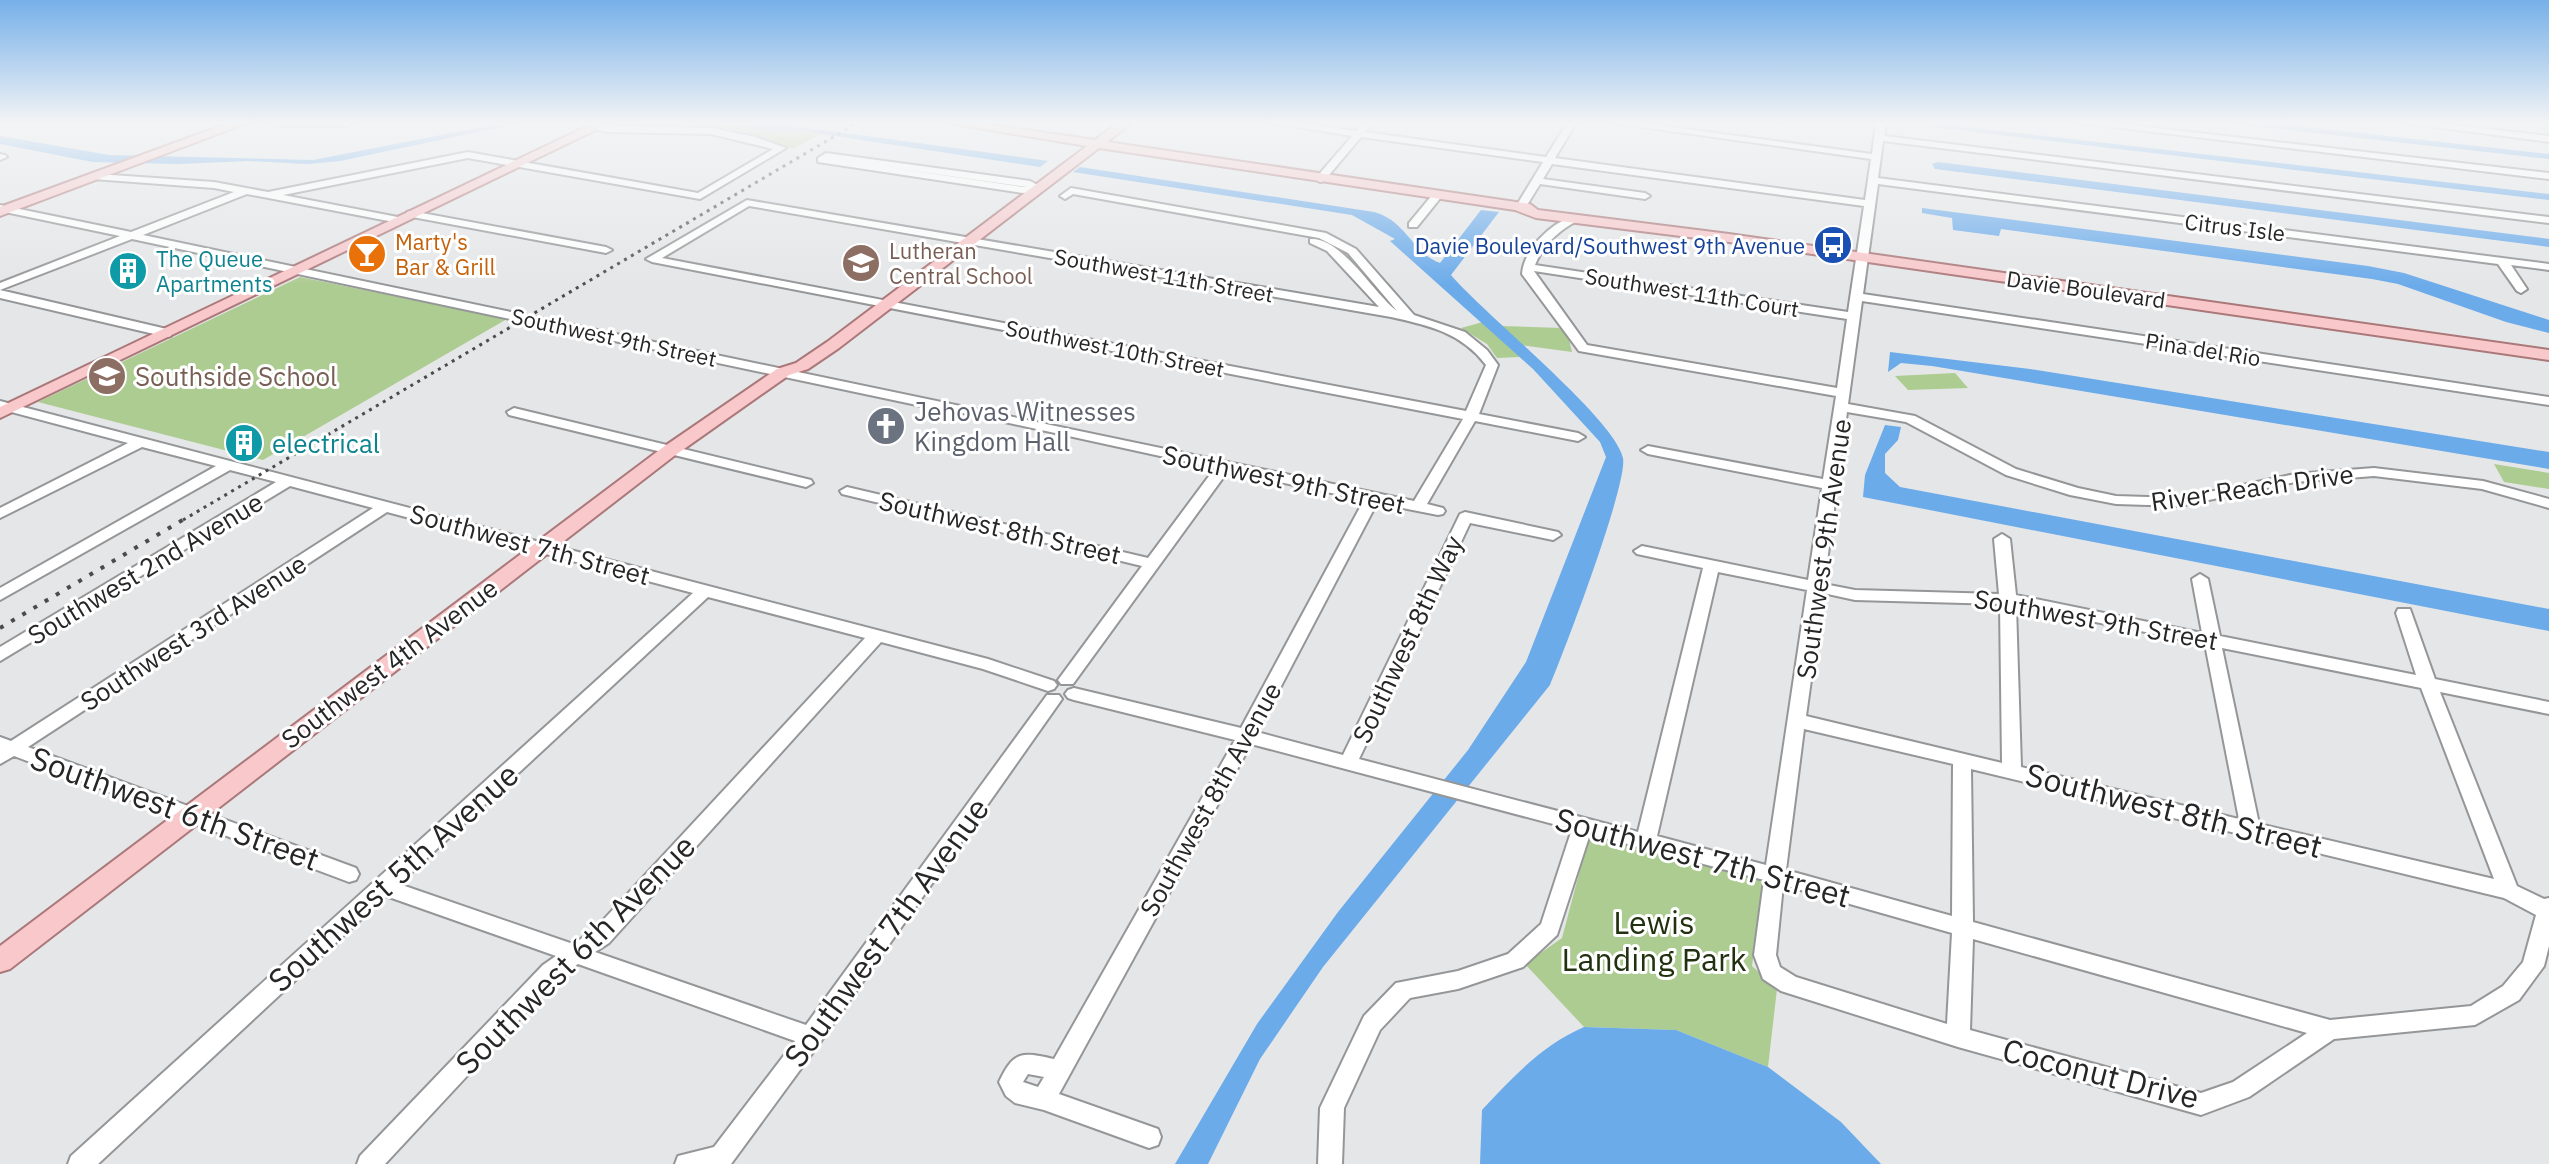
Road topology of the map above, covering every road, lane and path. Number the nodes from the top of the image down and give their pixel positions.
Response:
1 (96, 177) edge
2 (130, 177) edge
3 (351, 177) edge
4 (490, 177) edge
5 (599, 177) edge
6 (732, 177) edge
7 (953, 177) edge
8 (963, 177) edge
9 (1046, 177) edge
10 (1309, 177) edge
11 (1540, 177) edge
12 (1676, 177) edge
13 (2201, 177) edge
14 (1320, 179) joint
15 (1873, 180) joint
16 (1538, 181) junction
17 (1031, 188) junction
18 (246, 191) junction
19 (1068, 193) dead end
20 (268, 195) junction
21 (1437, 196) junction
22 (1645, 196) dead end
23 (1869, 204) junction
24 (1520, 208) junction
25 (2, 210) edge
26 (405, 217) junction
27 (1573, 219) junction
28 (2549, 220) edge
29 (1623, 223) junction
30 (1413, 225) dead end
31 (1270, 228) junction
32 (130, 236) junction
33 (964, 240) junction
34 (606, 250) dead end
35 (1861, 257) junction
36 (652, 259) joint
37 (2502, 261) junction
38 (1528, 267) junction
39 (2549, 267) edge
40 (298, 271) junction
41 (0, 287) edge
42 (2521, 289) dead end
43 (0, 294) edge
44 (1857, 297) junction
45 (880, 303) junction
46 (1391, 313) junction
47 (1409, 317) junction
48 (1855, 317) junction
49 (167, 333) junction
50 (2549, 355) edge
51 (783, 372) junction
52 (2549, 401) edge
53 (1842, 404) junction
54 (4, 408) edge
55 (514, 412) dead end
56 (1471, 416) junction
57 (1578, 437) dead end
58 (142, 441) junction
59 (1648, 450) dead end
60 (668, 452) junction
61 (230, 464) junction
62 (1224, 466) junction
63 (290, 480) junction
64 (806, 483) dead end
65 (1830, 485) junction
66 (847, 491) dead end
67 (1373, 497) junction
68 (2549, 504) edge
69 (386, 506) junction
70 (1418, 507) junction
71 (1438, 511) dead end
72 (0, 514) edge
73 (1553, 535) dead end
74 (2002, 539) dead end
75 (543, 547) junction
76 (1642, 551) dead end
77 (1152, 564) junction
78 (1712, 565) junction
79 (2200, 579) dead end
80 (1816, 587) junction
81 (706, 590) junction
82 (0, 595) edge
83 (2008, 599) junction
84 (2404, 613) dead end
85 (877, 636) junction
86 (2210, 638) junction
87 (0, 655) edge
88 (2428, 684) junction
89 (1060, 689) junction
90 (2549, 708) edge
91 (1799, 721) junction
92 (1246, 736) junction
93 (5, 750) edge
94 (1962, 759) junction
95 (1349, 761) junction
96 (2012, 771) junction
97 (191, 814) junction
98 (1583, 825) junction
99 (2250, 827) junction
100 (1646, 840) junction
101 (349, 874) dead end
102 (1775, 875) junction
103 (384, 887) junction
104 (2509, 891) junction
105 (2547, 908) edge
106 (1963, 928) junction
107 (576, 954) junction
108 (0, 961) edge
109 (1771, 973) joint
110 (2330, 1030) junction
111 (811, 1037) junction
112 (1958, 1037) junction
113 (1060, 1071) junction
114 (1044, 1099) junction
115 (1149, 1137) dead end
116 (719, 1160) edge
117 (80, 1164) edge
118 (369, 1164) edge
119 (687, 1164) edge
120 (1330, 1164) edge

1 - 25 main road
2 - 18 street
3 - 20 street
4 - 26 main road
5 - 6 street
7 - 17 street
8 - 17 street
9 - 17 main road, Southwest 4th Avenue
10 - 14 main road, Davie Boulevard
11 - 16 street
12 - 23 street
13 - 28 street
14 - 21 main road, Davie Boulevard
15 - 23 street, Southwest 9th Avenue
15 - 37 street, Citrus Isle
16 - 22 street
16 - 24 street
17 - 33 main road, Southwest 4th Avenue
18 - 20 street
18 - 32 street
19 - 31 street
20 - 26 street
21 - 24 main road, Davie Boulevard
21 - 30 street
23 - 35 street, Southwest 9th Avenue
24 - 27 main road, Davie Boulevard
24 - 29 main road, Davie Boulevard
25 - 32 street, Southwest 9th Street
26 - 34 street
26 - 40 main road
27 - 29 main road, Davie Boulevard
27 - 38 street
29 - 35 main road, Davie Boulevard
31 - 46 street
31 - 47 street
32 - 40 street, Southwest 9th Street
32 - 41 street
33 - 36 street, Southwest 11th Street
33 - 45 main road, Southwest 4th Avenue
33 - 46 street, Southwest 11th Street
35 - 44 street, Southwest 9th Avenue
35 - 50 main road, Davie Boulevard
36 - 45 street, Southwest 10th Street
37 - 39 street, Citrus Isle
37 - 42 street
38 - 48 street, Southwest 11th Court
38 - 53 street
40 - 49 main road
40 - 51 street, Southwest 9th Street
43 - 49 street
44 - 48 street, Southwest 9th Avenue
44 - 52 street, Pina del Rio
45 - 51 main road, Southwest 4th Avenue
45 - 56 street, Southwest 10th Street
46 - 47 street
47 - 56 street
48 - 53 street, Southwest 9th Avenue
49 - 54 main road
51 - 60 main road, Southwest 4th Avenue
51 - 62 street, Southwest 9th Street
53 - 65 street, Southwest 9th Avenue
53 - 68 street, River Reach Drive
54 - 58 street, Southwest 7th Street
55 - 60 street
56 - 57 street, Southwest 10th Street
56 - 70 street
58 - 61 street, Southwest 7th Street
58 - 72 street
59 - 65 street
60 - 64 street
60 - 75 main road, Southwest 4th Avenue
61 - 63 street, Southwest 7th Street
61 - 82 street
62 - 67 street, Southwest 9th Street
62 - 77 street, Southwest 7th Avenue
63 - 69 street, Southwest 7th Street
63 - 87 street, Southwest 2nd Avenue
65 - 80 street, Southwest 9th Avenue
66 - 77 street, Southwest 8th Street
67 - 70 street, Southwest 9th Street
67 - 92 street, Southwest 8th Avenue
69 - 75 street, Southwest 7th Street
69 - 93 street, Southwest 3rd Avenue
70 - 71 street, Southwest 9th Street
73 - 95 street, Southwest 8th Way
74 - 83 street
75 - 81 street, Southwest 7th Street
75 - 97 main road, Southwest 4th Avenue
76 - 78 street, Southwest 9th Street
77 - 89 street, Southwest 7th Avenue
78 - 80 street, Southwest 9th Street
78 - 100 street
79 - 86 street
80 - 83 street, Southwest 9th Street
80 - 91 street, Southwest 9th Avenue
81 - 85 street, Southwest 7th Street
81 - 103 street, Southwest 5th Avenue
83 - 86 street, Southwest 9th Street
83 - 96 street
84 - 88 street
85 - 89 street, Southwest 7th Street
85 - 107 street, Southwest 6th Avenue
86 - 88 street, Southwest 9th Street
86 - 99 street
88 - 90 street, Southwest 9th Street
88 - 104 street
89 - 92 street, Southwest 7th Street
89 - 111 street, Southwest 7th Avenue
91 - 94 street, Southwest 8th Street
91 - 102 street, Southwest 9th Avenue
92 - 95 street, Southwest 7th Street
92 - 113 street, Southwest 8th Avenue
93 - 97 street, Southwest 6th Street
94 - 96 street, Southwest 8th Street
94 - 106 street
95 - 98 street, Southwest 7th Street
96 - 99 street, Southwest 8th Street
97 - 101 street, Southwest 6th Street
97 - 108 main road, Southwest 4th Avenue
98 - 100 street, Southwest 7th Street
98 - 120 street
99 - 104 street, Southwest 8th Street
100 - 102 street, Southwest 7th Street
102 - 106 street, Southwest 7th Street
102 - 109 street, Southwest 9th Avenue
103 - 107 street
103 - 117 street, Southwest 5th Avenue
104 - 105 street, Southwest 8th Street
105 - 110 street, Coconut Drive
106 - 110 street, Southwest 7th Street
106 - 112 street
107 - 111 street
107 - 118 street, Southwest 6th Avenue
109 - 112 street, Coconut Drive
110 - 112 street, Coconut Drive
111 - 116 street, Southwest 7th Avenue
113 - 114 street, Southwest 8th Avenue
113 - 114 street
114 - 115 street
116 - 119 street

